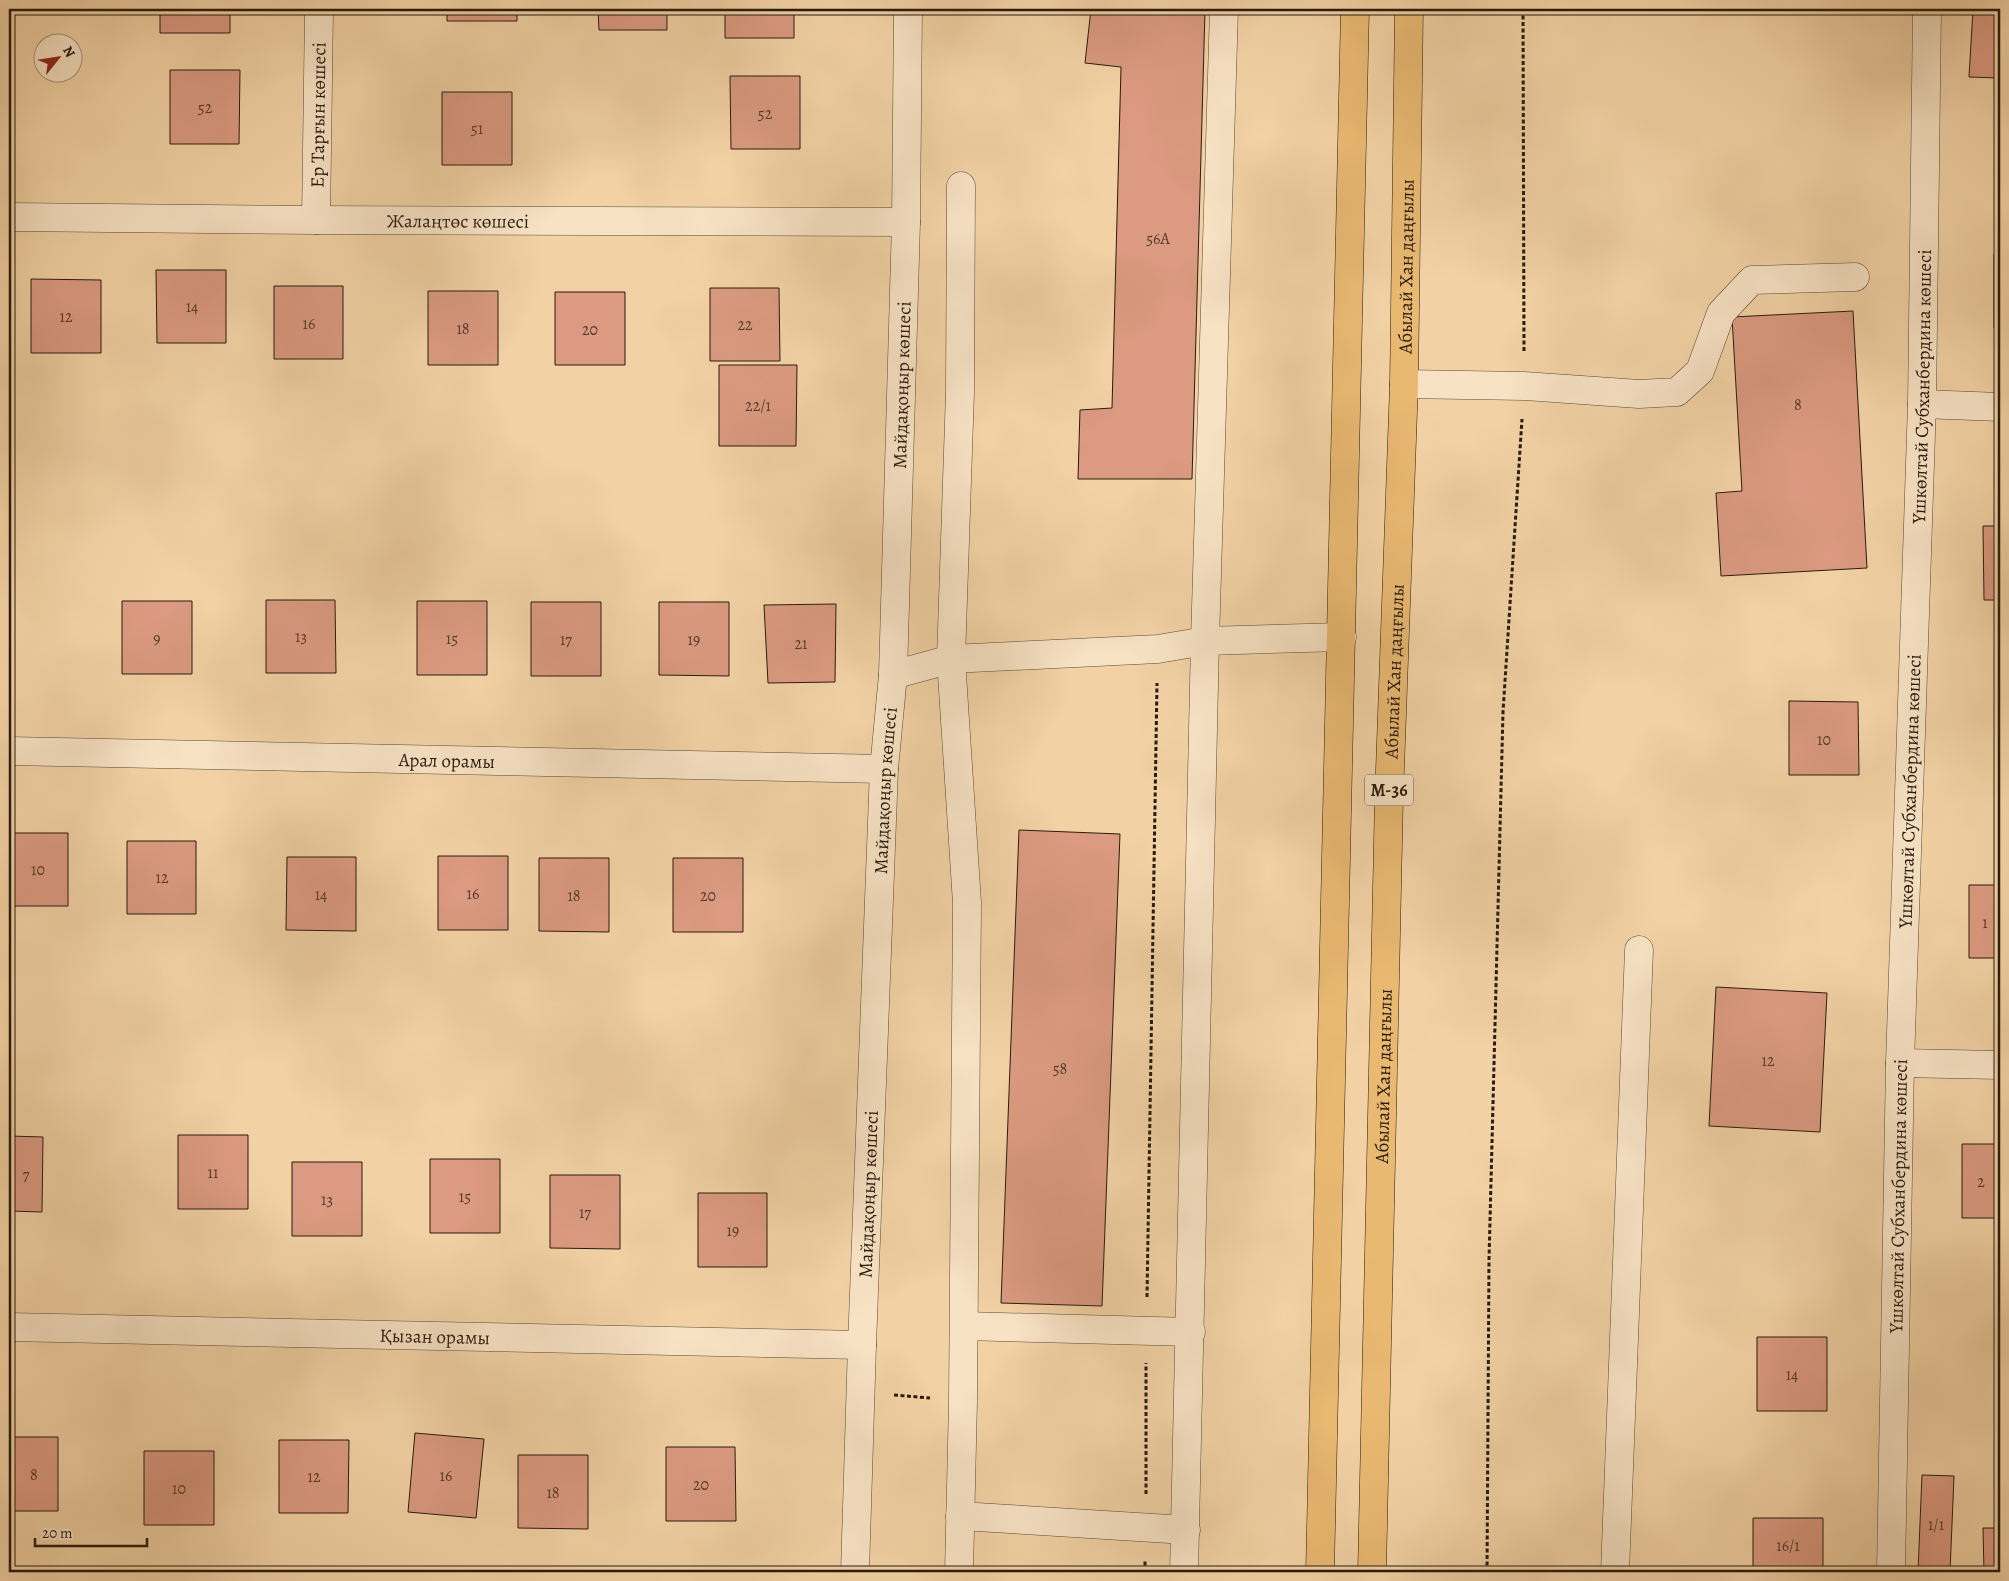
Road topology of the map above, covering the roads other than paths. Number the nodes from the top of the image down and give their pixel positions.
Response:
1 (319, 9) edge
2 (908, 9) edge
3 (1224, 9) edge
4 (1355, 9) edge
5 (1409, 9) edge
6 (1927, 9) edge
7 (962, 186) dead end
8 (9, 217) edge
9 (316, 220) junction
10 (906, 222) junction
11 (1855, 277) dead end
12 (1404, 384) junction
13 (1922, 404) junction
14 (2000, 407) edge
15 (1342, 637) junction
16 (1205, 641) junction
17 (951, 659) junction
18 (893, 675) junction
19 (9, 750) edge
20 (884, 769) junction
21 (1639, 950) dead end
22 (1900, 1063) junction
23 (2000, 1066) edge
24 (964, 1326) junction
25 (9, 1327) edge
26 (1191, 1332) junction
27 (862, 1345) junction
28 (960, 1516) junction
29 (1186, 1530) junction
30 (855, 1572) edge
31 (959, 1572) edge
32 (1184, 1572) edge
33 (1320, 1572) edge
34 (1372, 1572) edge
35 (1615, 1572) edge
36 (1891, 1572) edge

1 - 9 street, Ер Тарғын көшесі
2 - 10 street, Майдақоңыр көшесі
3 - 16 street
4 - 15 main road, M-36
5 - 12 main road, Абылай Хан даңғылы / M-36
6 - 13 street, Үшкөлтай Субханбердина көшесі
7 - 17 street
8 - 9 street, Жалаңтөс көшесі
9 - 10 street, Жалаңтөс көшесі
10 - 18 street, Майдақоңыр көшесі
11 - 12 street
12 - 34 main road, Абылай Хан даңғылы / M-36
13 - 14 street
13 - 22 street, Үшкөлтай Субханбердина көшесі
15 - 16 street
15 - 33 main road, M-36
16 - 17 street
16 - 26 street
17 - 18 street
17 - 24 street
18 - 20 street, Майдақоңыр көшесі
19 - 20 street, Арал орамы
20 - 27 street, Майдақоңыр көшесі
21 - 35 street
22 - 23 street
22 - 36 street, Үшкөлтай Субханбердина көшесі
24 - 26 street
24 - 28 street
25 - 27 street, Қызан орамы
26 - 29 street
27 - 30 street, Майдақоңыр көшесі
28 - 29 street
28 - 31 street
29 - 32 street

